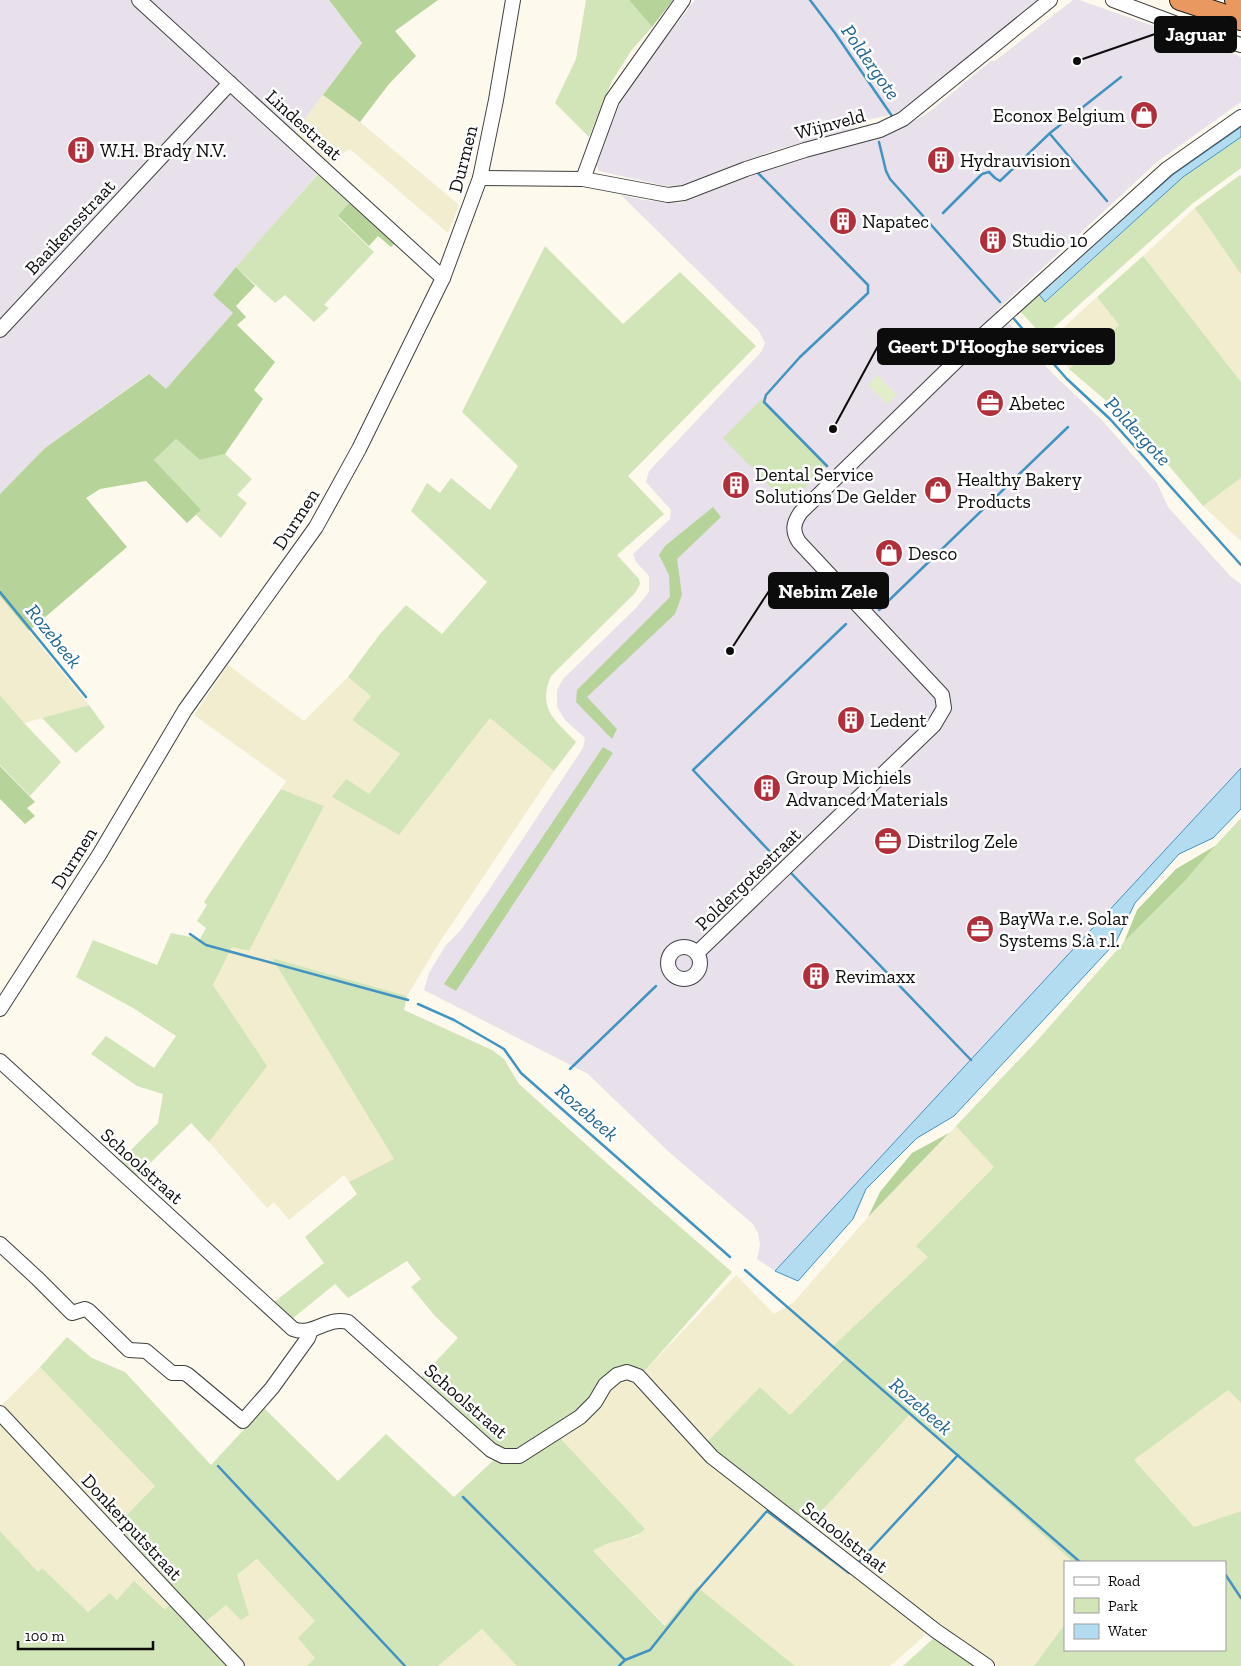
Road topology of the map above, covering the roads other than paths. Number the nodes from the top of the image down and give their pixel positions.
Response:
1 (139, 0) edge
2 (512, 0) edge
3 (683, 0) edge
4 (1050, 0) edge
5 (1113, 0) edge
6 (1180, 0) edge
7 (1235, 0) edge
8 (1241, 2) edge
9 (1241, 20) edge
10 (1241, 45) edge
11 (230, 83) junction
12 (1241, 117) edge
13 (480, 178) junction
14 (583, 179) junction
15 (443, 278) junction
16 (0, 330) edge
17 (697, 953) dead end
18 (0, 1009) edge
19 (0, 1061) edge
20 (0, 1244) edge
21 (311, 1330) junction
22 (0, 1413) edge
23 (237, 1666) edge
24 (987, 1666) edge

1 - 11 street, Lindestraat
2 - 13 street, Durmen
3 - 14 street
4 - 14 street, Wijnveld
5 - 10 street
6 - 9 highway
7 - 8 highway
11 - 15 street, Lindestraat
11 - 16 street, Baaikensstraat
12 - 17 street, Poldergotestraat
13 - 14 street, Wijnveld
13 - 15 street, Durmen
15 - 18 street, Durmen
19 - 21 street, Schoolstraat
20 - 21 street
21 - 24 street, Schoolstraat
22 - 23 street, Donkerputstraat

